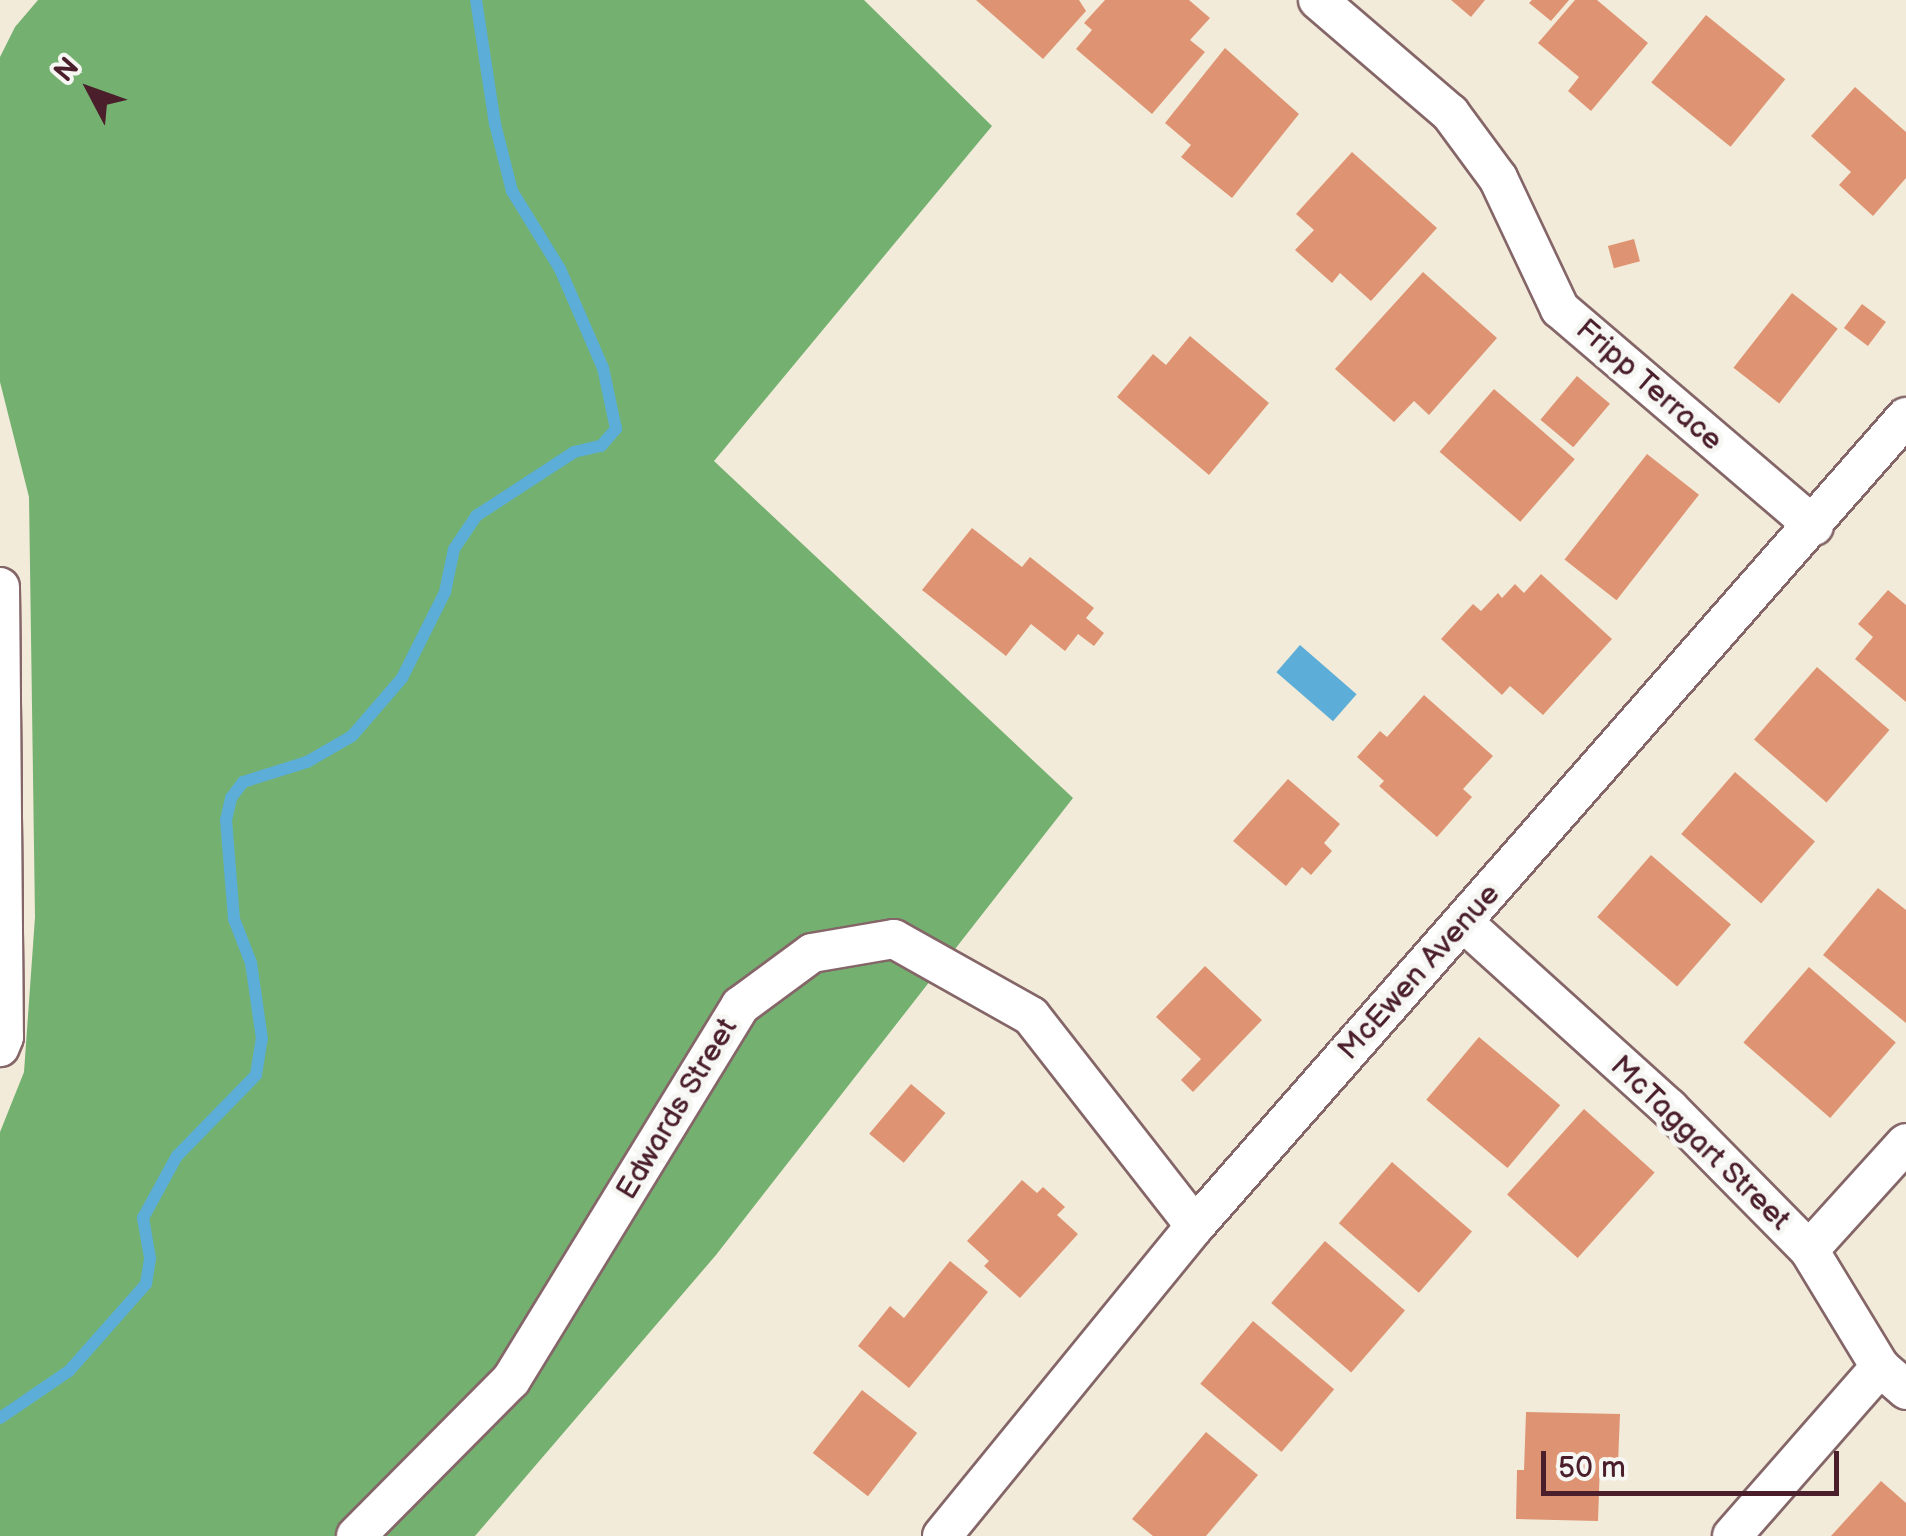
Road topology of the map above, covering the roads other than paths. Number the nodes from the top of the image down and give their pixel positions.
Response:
1 (1318, 0) edge
2 (1906, 416) edge
3 (1814, 526) junction
4 (0, 588) edge
5 (1463, 922) junction
6 (0, 1047) edge
7 (1906, 1143) edge
8 (1196, 1226) junction
9 (1810, 1250) junction
10 (1893, 1378) edge
11 (356, 1536) edge
12 (942, 1536) edge
13 (1732, 1536) edge

1 - 3 street, Fripp Terrace
2 - 3 street, McEwen Avenue
3 - 5 street, McEwen Avenue
4 - 6 street
5 - 8 street, McEwen Avenue
5 - 9 street, McTaggart Street
7 - 9 street
8 - 11 street, Edwards Street
8 - 12 street, McEwen Avenue
9 - 10 street, McTaggart Street
10 - 13 street

